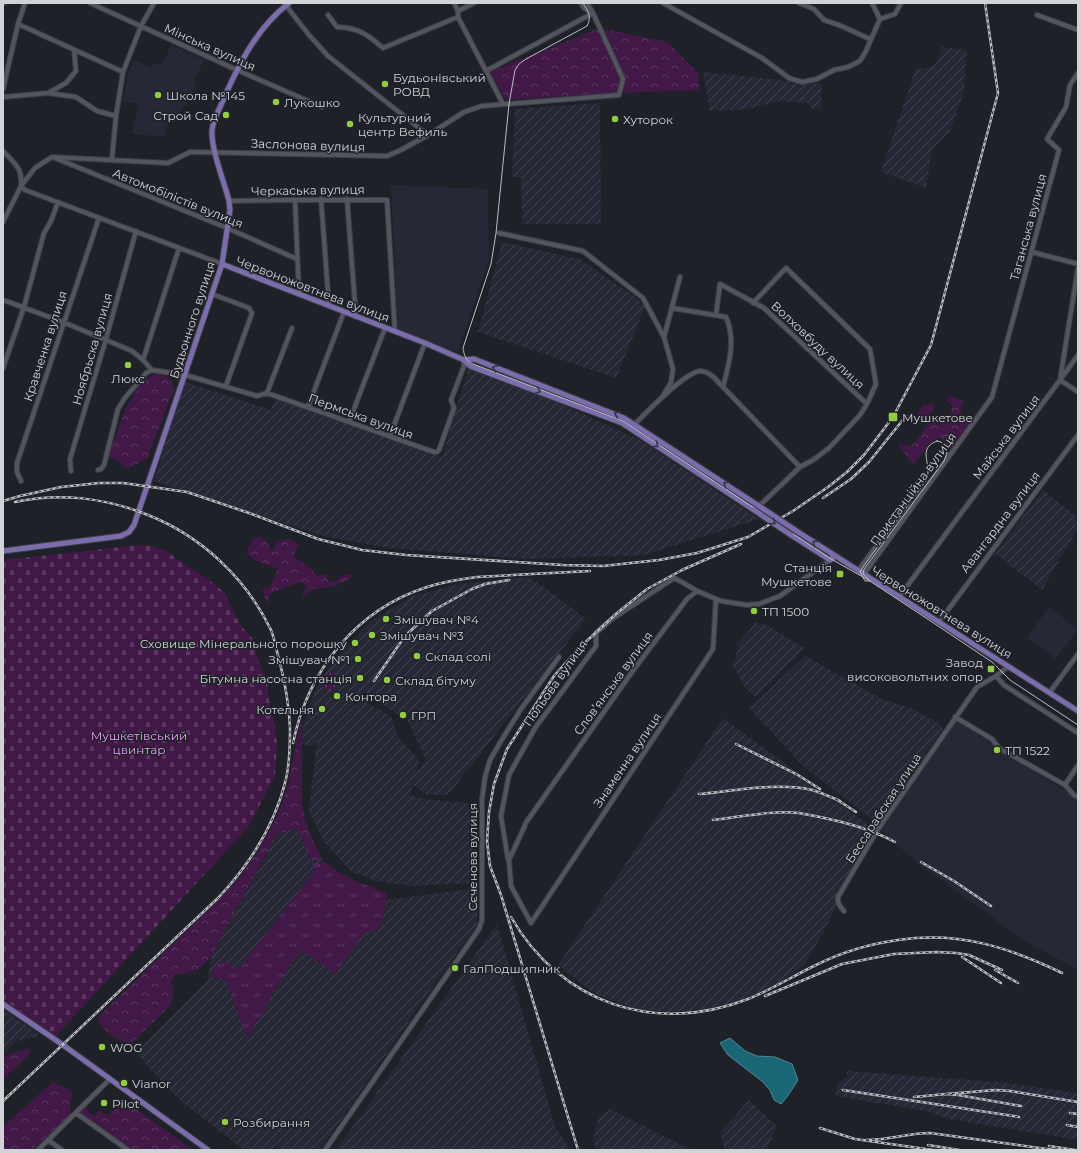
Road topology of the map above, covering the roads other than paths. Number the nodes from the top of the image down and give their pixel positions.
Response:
1 (25, 3) edge
2 (90, 3) edge
3 (154, 3) edge
4 (454, 3) edge
5 (474, 3) edge
6 (581, 3) edge
7 (587, 3) edge
8 (663, 3) edge
9 (799, 3) edge
10 (812, 3) edge
11 (872, 3) edge
12 (901, 3) edge
13 (286, 4) edge
14 (814, 9) junction
15 (458, 11) junction
16 (593, 13) junction
17 (328, 15) dead end
18 (1037, 15) dead end
19 (458, 16) junction
20 (880, 19) junction
21 (18, 24) junction
22 (141, 26) junction
23 (1078, 30) edge
24 (870, 39) junction
25 (74, 50) junction
26 (237, 70) junction
27 (486, 71) junction
28 (123, 72) junction
29 (1078, 73) edge
30 (3, 90) edge
31 (48, 94) junction
32 (3, 97) edge
33 (502, 104) junction
34 (322, 107) dead end
35 (116, 116) junction
36 (428, 135) junction
37 (3, 151) edge
38 (216, 152) junction
39 (52, 157) junction
40 (112, 159) junction
41 (21, 186) junction
42 (322, 199) junction
43 (295, 200) junction
44 (347, 200) junction
45 (229, 201) junction
46 (58, 202) junction
47 (99, 218) junction
48 (3, 222) edge
49 (227, 228) junction
50 (136, 232) junction
51 (499, 233) dead end
52 (179, 248) junction
53 (1032, 252) junction
54 (296, 260) junction
55 (222, 264) junction
56 (1078, 264) edge
57 (1078, 268) edge
58 (680, 277) dead end
59 (1077, 285) edge
60 (212, 294) junction
61 (299, 294) junction
62 (3, 300) edge
63 (753, 302) junction
64 (329, 306) junction
65 (24, 307) junction
66 (672, 308) junction
67 (344, 312) junction
68 (716, 315) junction
69 (356, 317) junction
70 (63, 322) junction
71 (292, 328) dead end
72 (385, 328) junction
73 (394, 332) junction
74 (664, 337) junction
75 (106, 339) junction
76 (425, 343) junction
77 (1078, 354) edge
78 (143, 360) junction
79 (464, 360) junction
80 (3, 368) edge
81 (152, 370) junction
82 (185, 375) junction
83 (1060, 380) junction
84 (226, 386) junction
85 (723, 387) junction
86 (1078, 392) edge
87 (267, 393) junction
88 (663, 396) junction
89 (992, 397) joint
90 (867, 404) junction
91 (308, 407) junction
92 (349, 422) junction
93 (635, 424) junction
94 (631, 428) junction
95 (1078, 435) edge
96 (390, 436) junction
97 (800, 467) junction
98 (98, 470) dead end
99 (71, 471) dead end
100 (21, 481) dead end
101 (918, 489) dead end
102 (756, 508) junction
103 (3, 551) edge
104 (835, 556) junction
105 (830, 560) junction
106 (858, 571) junction
107 (864, 574) junction
108 (697, 591) junction
109 (899, 597) junction
110 (716, 599) junction
111 (939, 622) junction
112 (1078, 654) edge
113 (559, 657) dead end
114 (1009, 666) junction
115 (996, 676) junction
116 (1050, 692) junction
117 (1078, 711) edge
118 (955, 717) junction
119 (1078, 733) edge
120 (1078, 765) edge
121 (1065, 785) junction
122 (1078, 797) edge
123 (508, 860) junction
124 (844, 911) dead end
125 (3, 1004) edge
126 (110, 1079) junction
127 (76, 1112) junction
128 (48, 1140) junction
129 (38, 1150) edge
130 (62, 1150) edge
131 (128, 1150) edge
132 (208, 1150) edge
133 (326, 1150) edge

1 - 21 street
2 - 22 street, Мінська вулиця
3 - 22 street
4 - 15 street
5 - 15 street
6 - 16 street
7 - 16 street
8 - 24 street
9 - 14 street
10 - 14 street
11 - 20 street
12 - 20 street
13 - 26 main road, Будьонного вулиця
13 - 36 street
14 - 24 street
15 - 19 street
16 - 27 street
16 - 33 street, Заслонова вулиця
17 - 19 street
18 - 23 street
19 - 27 street
20 - 24 street
21 - 25 street
21 - 30 street
22 - 26 street, Мінська вулиця
22 - 28 street
25 - 28 street
25 - 31 street
26 - 34 street, Мінська вулиця
26 - 38 main road, Будьонного вулиця
27 - 33 street
28 - 35 street
29 - 53 street, Таганська вулиця
31 - 32 street
31 - 35 street
33 - 36 street, Заслонова вулиця
35 - 40 street
36 - 38 street, Заслонова вулиця
37 - 41 street
38 - 40 street, Заслонова вулиця
38 - 45 main road, Будьонного вулиця
39 - 40 street, Заслонова вулиця
39 - 41 street
39 - 49 street, Автомобілістів вулиця
41 - 46 street, Червоножовтнева вулиця
41 - 48 street
42 - 43 street, Черкаська вулиця
42 - 44 street, Черкаська вулиця
42 - 64 street
43 - 45 street, Черкаська вулиця
43 - 54 street
44 - 69 street
44 - 73 street, Черкаська вулиця
45 - 49 main road, Будьонного вулиця
46 - 47 street, Червоножовтнева вулиця
46 - 65 street
47 - 50 street, Червоножовтнева вулиця
47 - 70 street, Кравченка вулиця
49 - 54 street, Автомобілістів вулиця
49 - 55 main road, Будьонного вулиця
50 - 52 street, Червоножовтнева вулиця
50 - 75 street, Ноябрьска вулиця
51 - 74 street
52 - 55 street, Червоножовтнева вулиця
52 - 78 street
53 - 56 street
53 - 89 street, Таганська вулиця
54 - 61 street
55 - 60 main road, Будьонного вулиця
55 - 61 main road, Червоножовтнева вулиця
57 - 59 street, Майська вулиця
58 - 66 street
59 - 83 street, Майська вулиця
60 - 82 main road, Будьонного вулиця
60 - 84 street
61 - 64 main road, Червоножовтнева вулиця
62 - 65 street
63 - 68 street, Волховбуду вулиця
63 - 90 street, Волховбуду вулиця
63 - 90 street, Волховбуду вулиця
64 - 67 main road, Червоножовтнева вулиця
65 - 70 street
65 - 80 street
66 - 68 street
66 - 74 street
67 - 69 main road, Червоножовтнева вулиця
67 - 91 street
68 - 85 street
69 - 72 main road, Червоножовтнева вулиця
70 - 75 street
70 - 100 street, Кравченка вулиця
71 - 87 street
72 - 73 main road, Червоножовтнева вулиця
72 - 92 street
73 - 76 main road, Червоножовтнева вулиця
74 - 88 street
75 - 78 street
75 - 99 street, Ноябрьска вулиця
76 - 79 main road, Червоножовтнева вулиця
76 - 96 street
77 - 83 street
78 - 81 street
93 -> 79 main road, Червоножовтнева вулиця
79 -> 94 main road, Червоножовтнева вулиця
79 - 96 street, Пермська вулиця
81 - 82 street, Пермська вулиця
81 - 98 street
82 - 84 street, Пермська вулиця
82 - 103 main road, Будьонного вулиця
83 - 86 street
83 - 109 street, Майська вулиця
84 - 87 street, Пермська вулиця
85 - 88 street
85 - 97 street
87 - 91 street, Пермська вулиця
88 - 93 street
89 - 107 street, Пристанційна вулиця
90 - 97 street, Волховбуду вулиця
91 - 92 street, Пермська вулиця
92 - 96 street, Пермська вулиця
93 - 94 street
102 -> 93 main road, Червоножовтнева вулиця
94 -> 102 main road, Червоножовтнева вулиця
95 - 111 street, Авангардна вулиця
97 - 102 street, Волховбуду вулиця
101 - 106 street, Пристанційна вулиця
104 -> 102 main road, Червоножовтнева вулиця, bridge
102 -> 105 main road, bridge
104 - 105 main road
104 - 106 main road, Червоножовтнева вулиця
105 - 110 street
106 - 107 main road, Червоножовтнева вулиця
107 - 109 main road, Червоножовтнева вулиця
108 - 110 street
108 - 123 street, Слов’янська вулиця
108 - 123 street, Польова вулиця
109 - 111 main road, Червоножовтнева вулиця
110 - 123 street, Знаменна вулиця
111 - 114 main road, Червоножовтнева вулиця
112 - 116 street
113 - 133 street, Сєченова вулиця
114 - 115 street, Бессарабская улица
114 - 116 main road, Червоножовтнева вулиця
115 - 118 street, Бессарабская улица
115 - 119 street
116 - 117 main road, Червоножовтнева вулиця
118 - 121 street
118 - 124 street, Бессарабская улица
120 - 121 street
121 - 122 street
125 - 126 main road
126 - 127 street
126 - 132 main road
127 - 128 street
127 - 131 street
128 - 129 street
128 - 130 street

